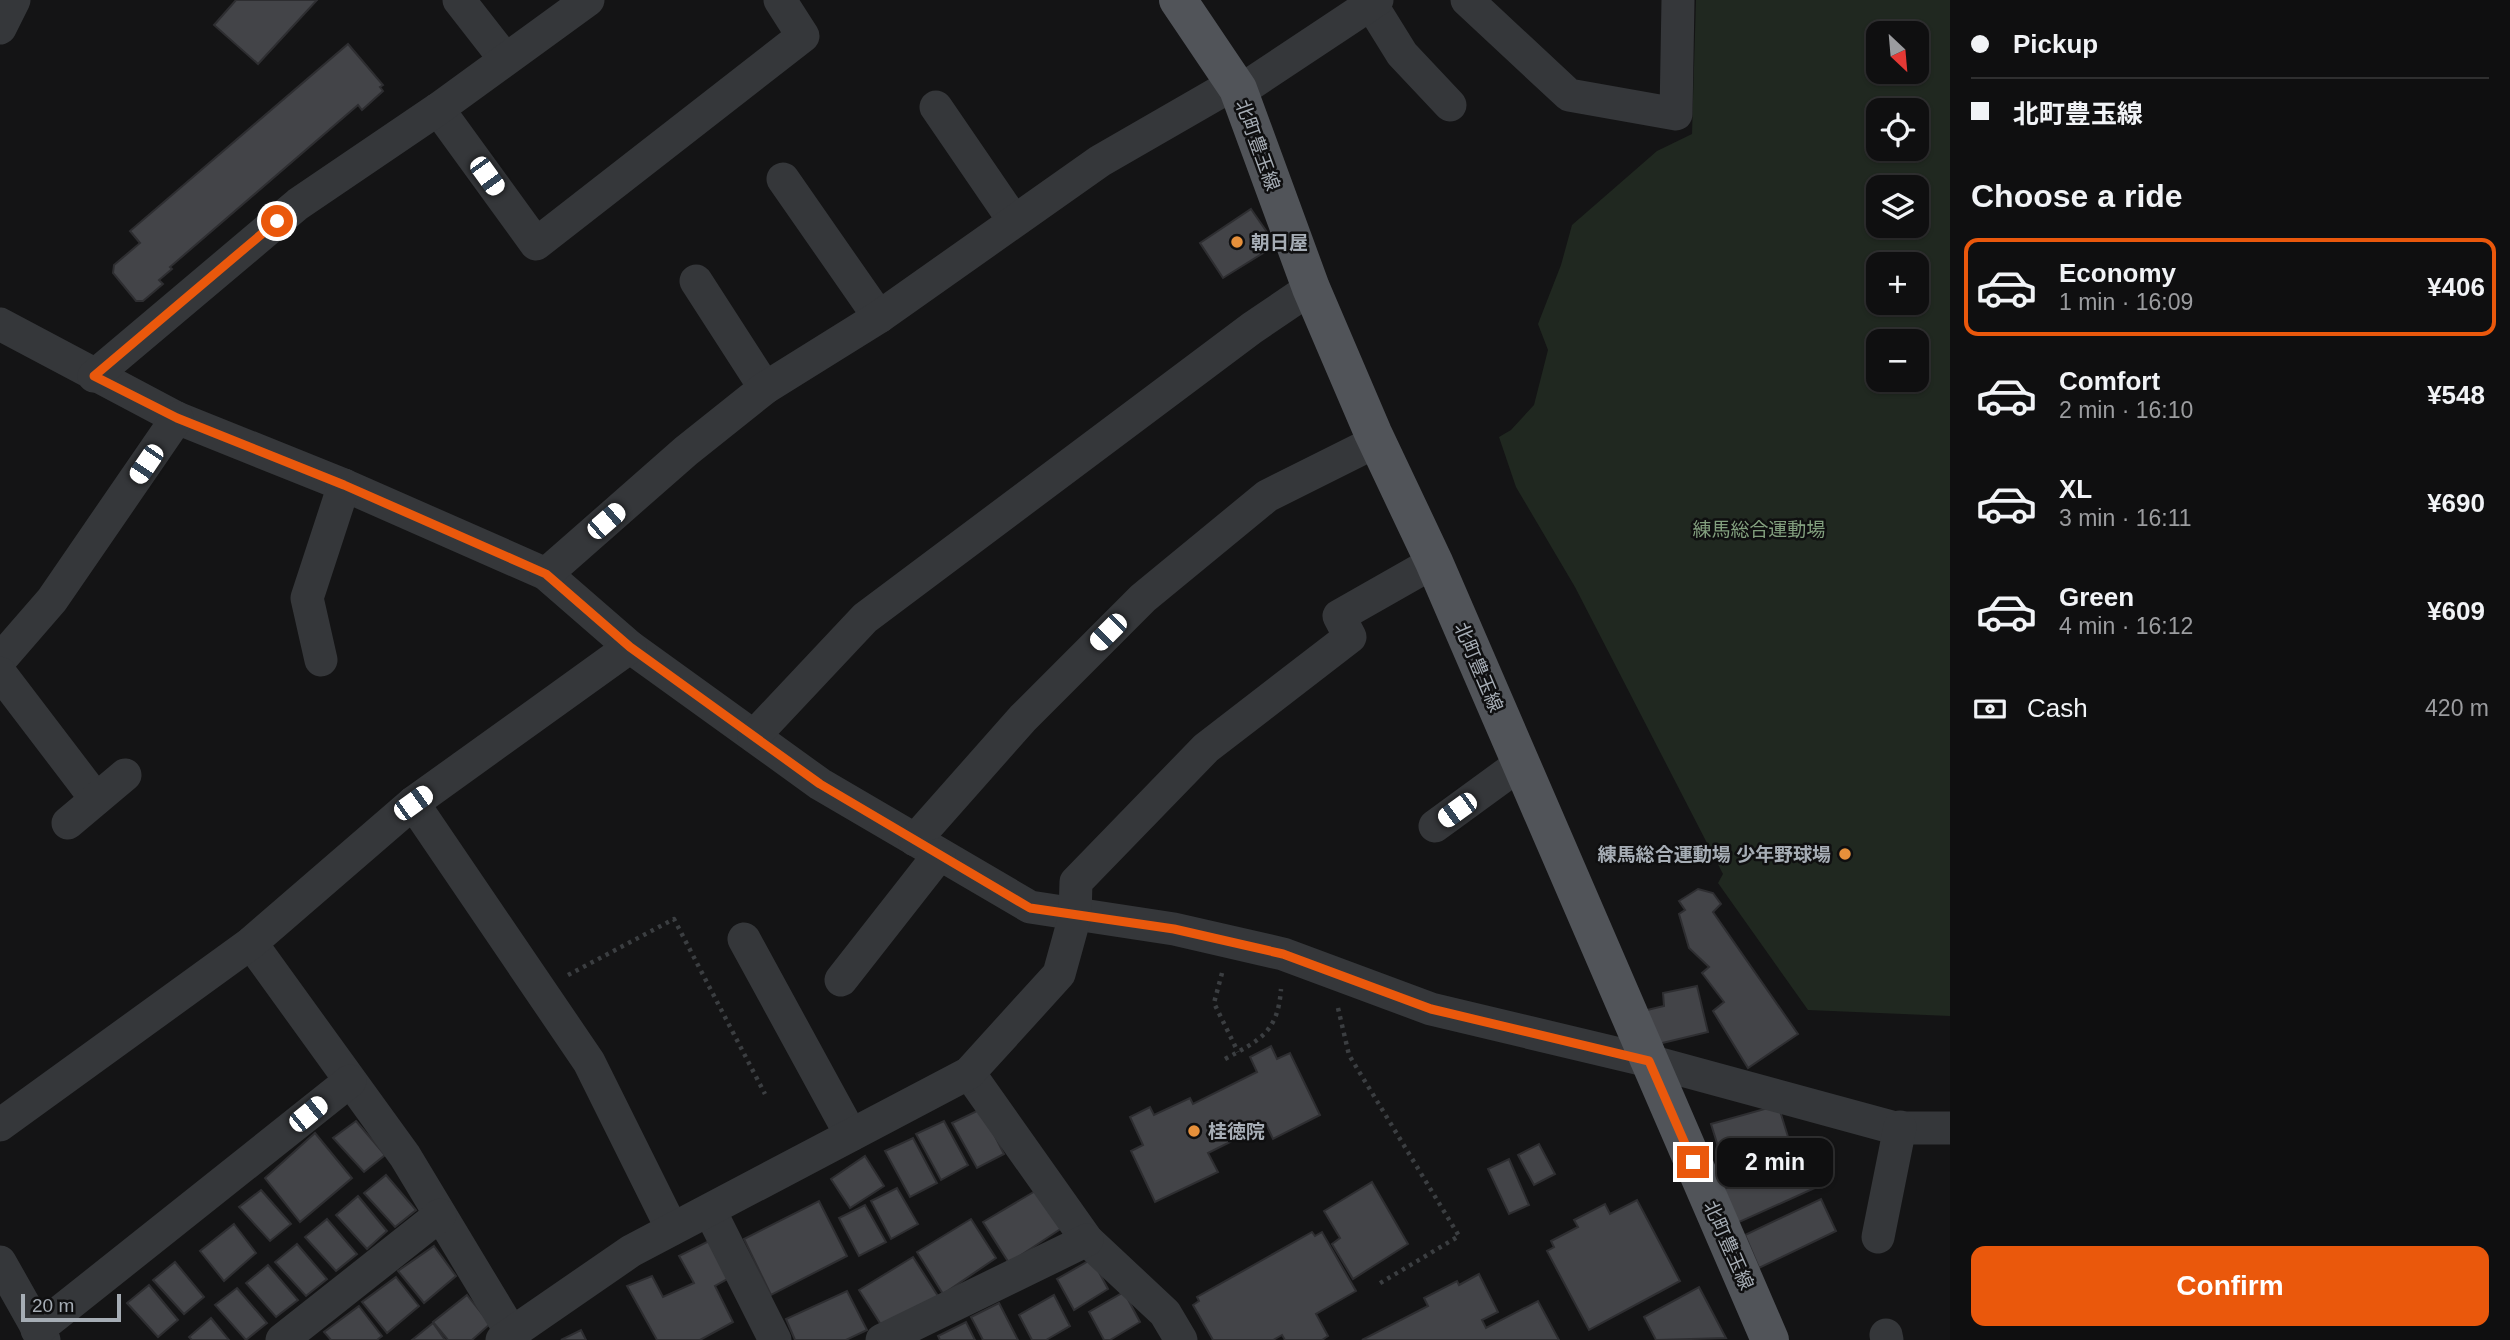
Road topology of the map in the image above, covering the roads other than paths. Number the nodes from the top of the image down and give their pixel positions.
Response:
1 (14, 0) edge
2 (459, 0) edge
3 (588, 0) edge
4 (780, 0) edge
5 (1178, 0) edge
6 (1468, 0) edge
7 (1678, 0) edge
8 (1374, 2) edge
9 (0, 28) edge
10 (505, 59) junction
11 (1238, 89) junction
12 (1450, 105) dead end
13 (936, 107) dead end
14 (438, 109) junction
15 (783, 179) dead end
16 (1014, 221) junction
17 (696, 281) dead end
18 (1311, 288) junction
19 (879, 317) junction
20 (0, 324) edge
21 (94, 376) junction
22 (765, 388) junction
23 (177, 418) junction
24 (1377, 441) junction
25 (344, 485) junction
26 (1434, 562) junction
27 (546, 574) junction
28 (630, 647) junction
29 (3, 654) edge
30 (320, 660) dead end
31 (754, 736) junction
32 (1520, 764) junction
33 (125, 775) dead end
34 (96, 799) junction
35 (413, 803) junction
36 (68, 823) dead end
37 (1436, 826) dead end
38 (927, 847) junction
39 (1075, 916) junction
40 (744, 939) dead end
41 (251, 943) junction
42 (841, 980) dead end
43 (1649, 1061) junction
44 (969, 1073) junction
45 (350, 1081) junction
46 (0, 1125) edge
47 (1900, 1127) junction
48 (1950, 1128) edge
49 (851, 1135) junction
50 (710, 1211) junction
51 (440, 1215) junction
52 (672, 1229) junction
53 (1878, 1237) dead end
54 (1087, 1240) junction
55 (1, 1266) edge
56 (303, 1334) edge
57 (40, 1335) edge
58 (903, 1335) edge
59 (506, 1336) edge
60 (775, 1340) edge
61 (1181, 1340) edge
62 (1770, 1340) edge

1 - 9 street
2 - 10 street
3 - 10 street
4 - 14 street
5 - 11 main road, 北町豊玉線
6 - 7 street
8 - 11 street
8 - 12 street
10 - 14 street
11 - 16 street
11 - 18 main road, 北町豊玉線
13 - 16 street
14 - 21 street
15 - 19 street
16 - 19 street
17 - 22 street
18 - 24 main road, 北町豊玉線
18 - 31 street
19 - 22 street
20 - 21 street
21 - 23 street
22 - 27 street
23 - 25 street
23 - 29 street
24 - 26 main road, 北町豊玉線
24 - 38 street
25 - 27 street
25 - 30 street
26 - 32 main road, 北町豊玉線
26 - 39 street
27 - 28 street
28 - 31 street
28 - 35 street
29 - 34 street
31 - 38 street
32 - 37 street
32 - 43 main road, 北町豊玉線
33 - 34 street
34 - 36 street
35 - 41 street
35 - 52 street
38 - 39 street
38 - 42 street
39 - 43 street
39 - 44 street
40 - 49 street
41 - 45 street
41 - 46 street
43 - 47 street
43 - 62 main road, 北町豊玉線
44 - 49 street
44 - 54 street
45 - 51 street
45 - 57 street
47 - 48 street
47 - 53 street
49 - 50 street
50 - 52 street
50 - 60 street
51 - 56 street
51 - 59 street
52 - 59 street
54 - 58 street
54 - 61 street
55 - 57 street

